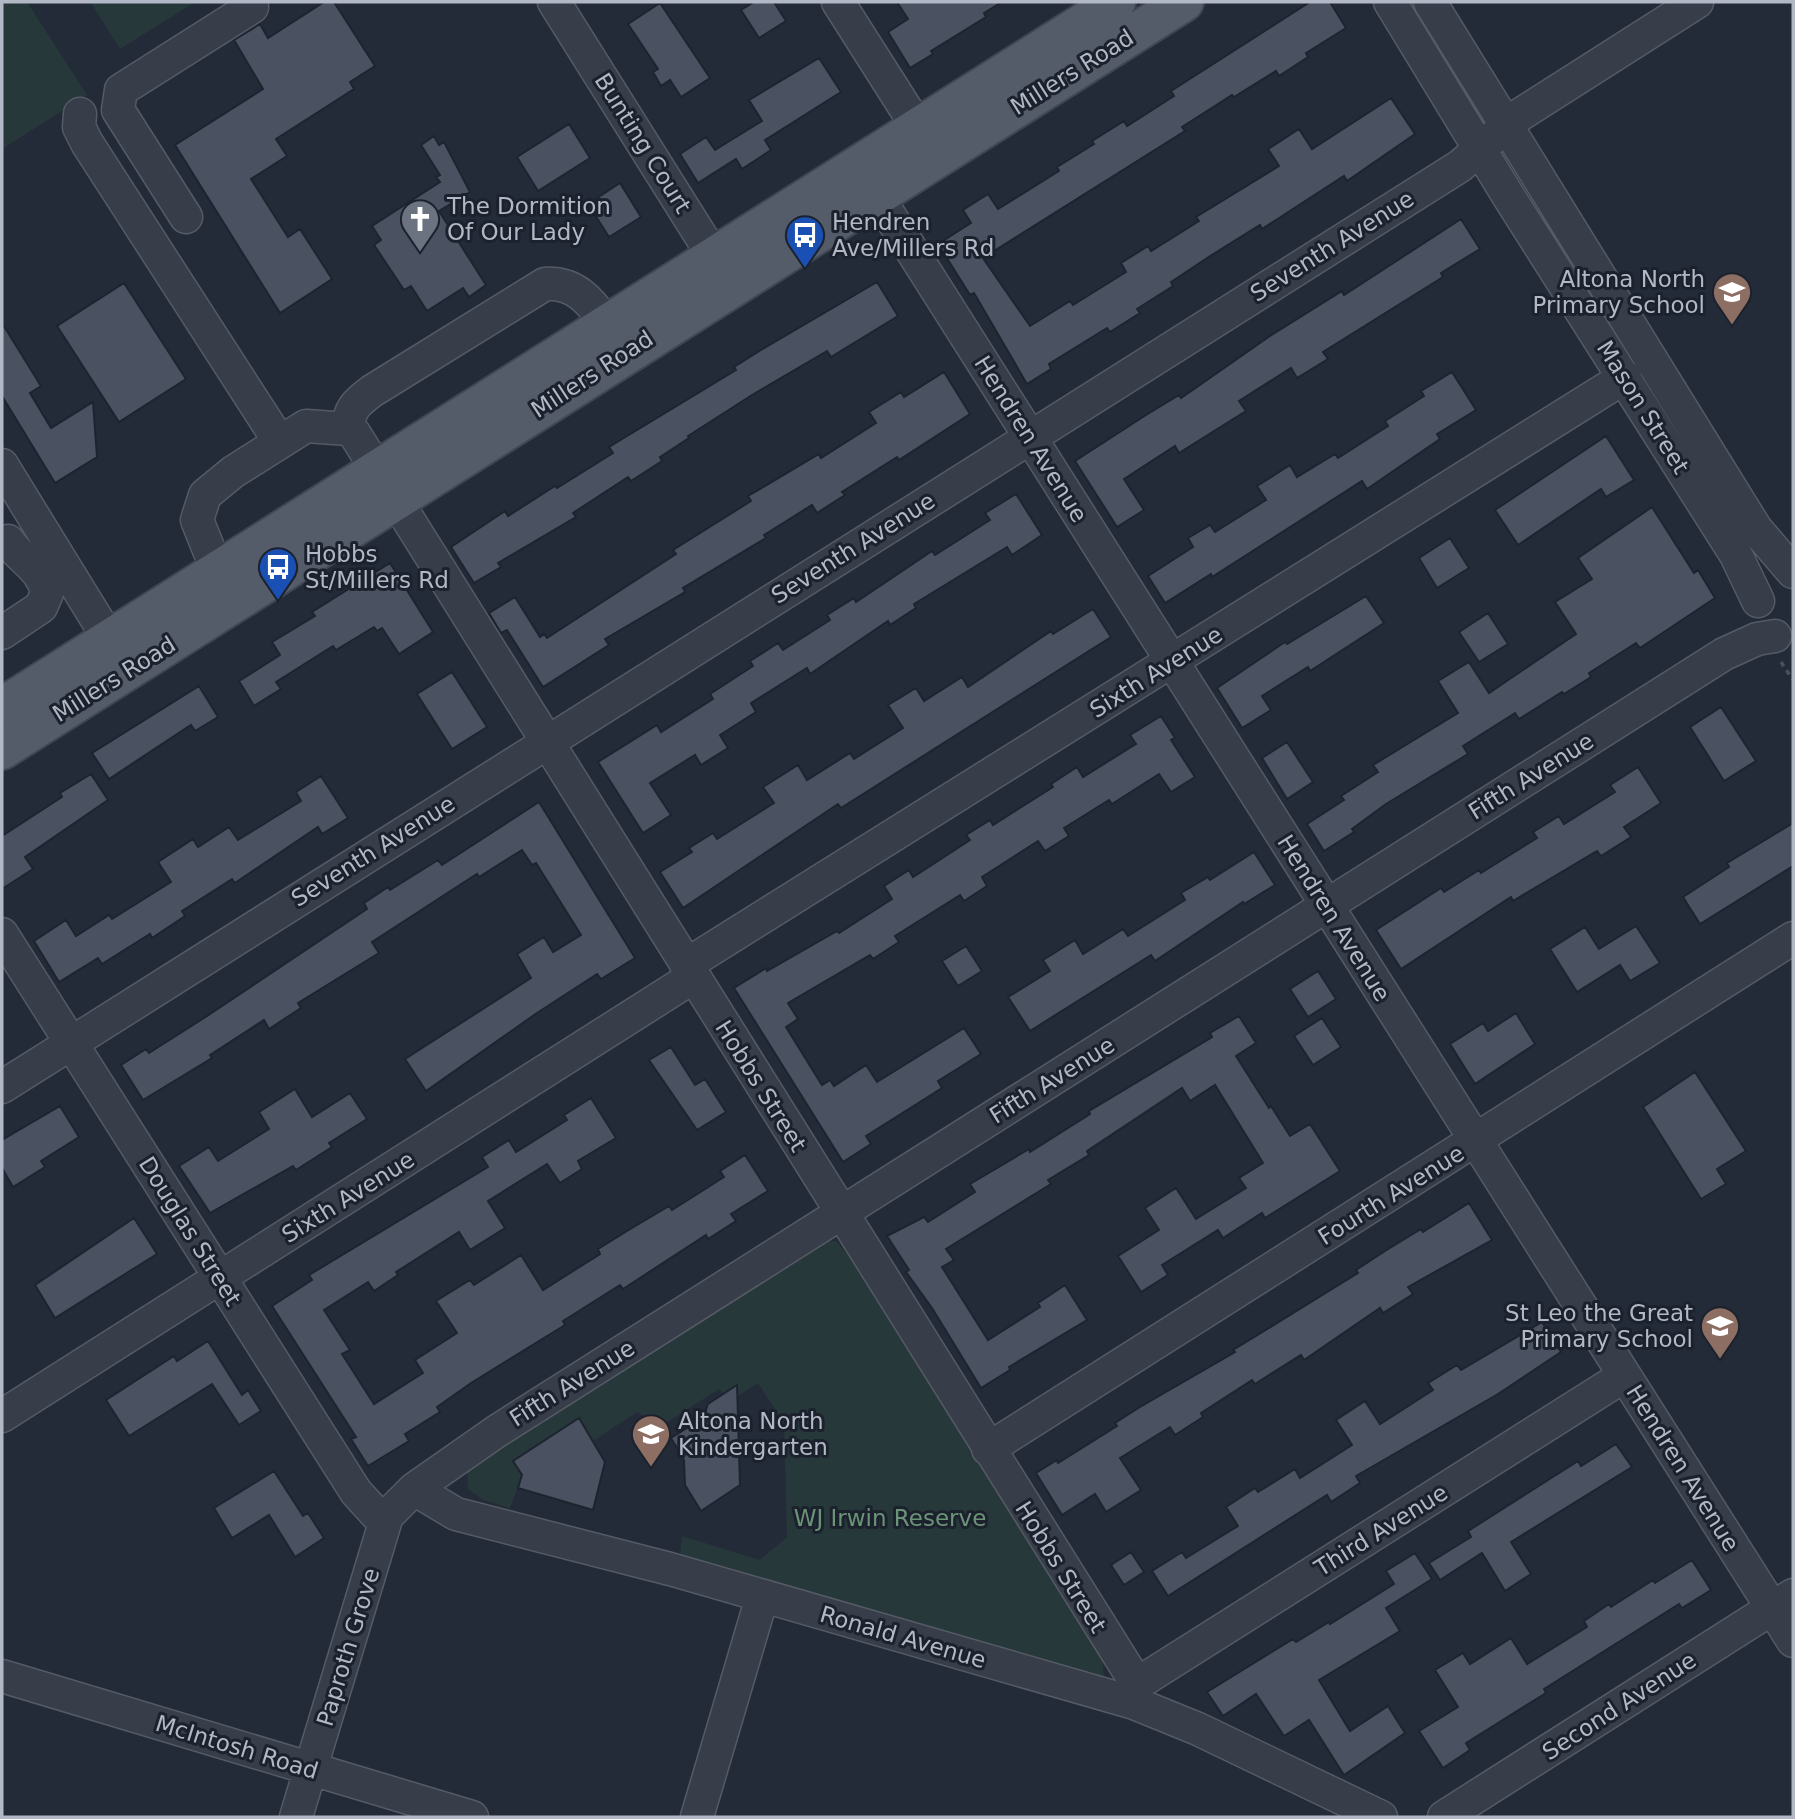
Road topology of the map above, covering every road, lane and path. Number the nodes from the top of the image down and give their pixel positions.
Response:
1 (554, 2) edge
2 (838, 2) edge
3 (1116, 2) edge
4 (1185, 2) edge
5 (1390, 2) edge
6 (1430, 2) edge
7 (1697, 2) edge
8 (252, 7) dead end
9 (80, 114) dead end
10 (1506, 124) junction
11 (918, 128) junction
12 (1480, 150) junction
13 (876, 194) junction
14 (186, 218) dead end
15 (723, 270) junction
16 (606, 323) junction
17 (1625, 376) junction
18 (348, 429) junction
19 (1030, 437) junction
20 (279, 441) junction
21 (2, 465) edge
22 (388, 484) junction
23 (12, 547) dead end
24 (217, 570) junction
25 (1793, 574) edge
26 (1758, 606) junction
27 (2, 633) edge
28 (109, 639) junction
29 (1787, 641) edge
30 (1724, 654) junction
31 (1172, 662) junction
32 (2, 707) edge
33 (547, 742) junction
34 (2, 750) edge
35 (1326, 906) junction
36 (2, 934) edge
37 (1793, 938) edge
38 (689, 971) junction
39 (71, 1043) junction
40 (2, 1087) edge
41 (1476, 1141) junction
42 (841, 1213) junction
43 (220, 1278) junction
44 (1624, 1376) junction
45 (2, 1416) edge
46 (988, 1449) junction
47 (414, 1489) junction
48 (387, 1516) junction
49 (762, 1597) junction
50 (1783, 1601) edge
51 (1793, 1641) edge
52 (2, 1676) edge
53 (1135, 1693) junction
54 (311, 1769) junction
55 (296, 1817) edge
56 (472, 1817) edge
57 (696, 1817) edge
58 (1381, 1817) edge
59 (1444, 1817) edge

1 - 15 street, Bunting Court
2 - 11 street
3 - 11 main road, Millers Road
4 - 13 main road, Millers Road
5 - 12 street, Mason Street
6 - 10 street, Mason Street
7 - 10 street, Seventh Avenue
8 - 14 street
9 - 20 street
10 - 12 street, Seventh Avenue
10 - 25 street, Mason Street
11 - 15 main road, Millers Road
12 - 17 street, Mason Street
12 - 19 street, Seventh Avenue
13 - 15 main road, Millers Road
13 - 19 street, Hendren Avenue
15 - 16 main road, Millers Road
15 - 22 main road, Millers Road
16 - 18 street
16 - 22 main road, Millers Road
17 - 26 street, Mason Street
17 - 31 street, Sixth Avenue
18 - 20 street
18 - 22 street, Hobbs Street
19 - 31 street, Hendren Avenue
19 - 33 street, Seventh Avenue
20 - 24 street
21 - 28 street
22 - 24 main road, Millers Road
22 - 33 street, Hobbs Street
22 - 34 main road, Millers Road
23 - 27 street
24 - 28 main road, Millers Road
25 - 26 street, Fifth Avenue
26 - 29 street, Mason Street
26 - 30 street, Fifth Avenue
28 - 32 main road, Millers Road
29 - 30 street, Fifth Avenue
30 - 35 street, Fifth Avenue
31 - 35 street, Hendren Avenue
31 - 38 street, Sixth Avenue
33 - 38 street, Hobbs Street
33 - 39 street, Seventh Avenue
35 - 41 street, Hendren Avenue
35 - 42 street, Fifth Avenue
36 - 39 street, Douglas Street
37 - 41 street, Fourth Avenue
38 - 42 street, Hobbs Street
38 - 43 street, Sixth Avenue
39 - 40 street, Seventh Avenue
39 - 43 street, Douglas Street
41 - 44 street, Hendren Avenue
41 - 46 street, Fourth Avenue
42 - 46 street, Hobbs Street
42 - 47 street, Fifth Avenue
43 - 45 street, Sixth Avenue
43 - 48 street, Douglas Street
44 - 50 street, Hendren Avenue
44 - 53 street, Third Avenue
46 - 53 street, Hobbs Street
47 - 48 street, Fifth Avenue
47 - 49 street, Ronald Avenue
48 - 54 street, Paproth Grove
49 - 53 street, Ronald Avenue
49 - 57 street
50 - 51 street, Hendren Avenue
50 - 59 street, Second Avenue
52 - 54 street, McIntosh Road
53 - 58 street, Ronald Avenue
54 - 55 street, Paproth Grove
54 - 56 street, McIntosh Road

